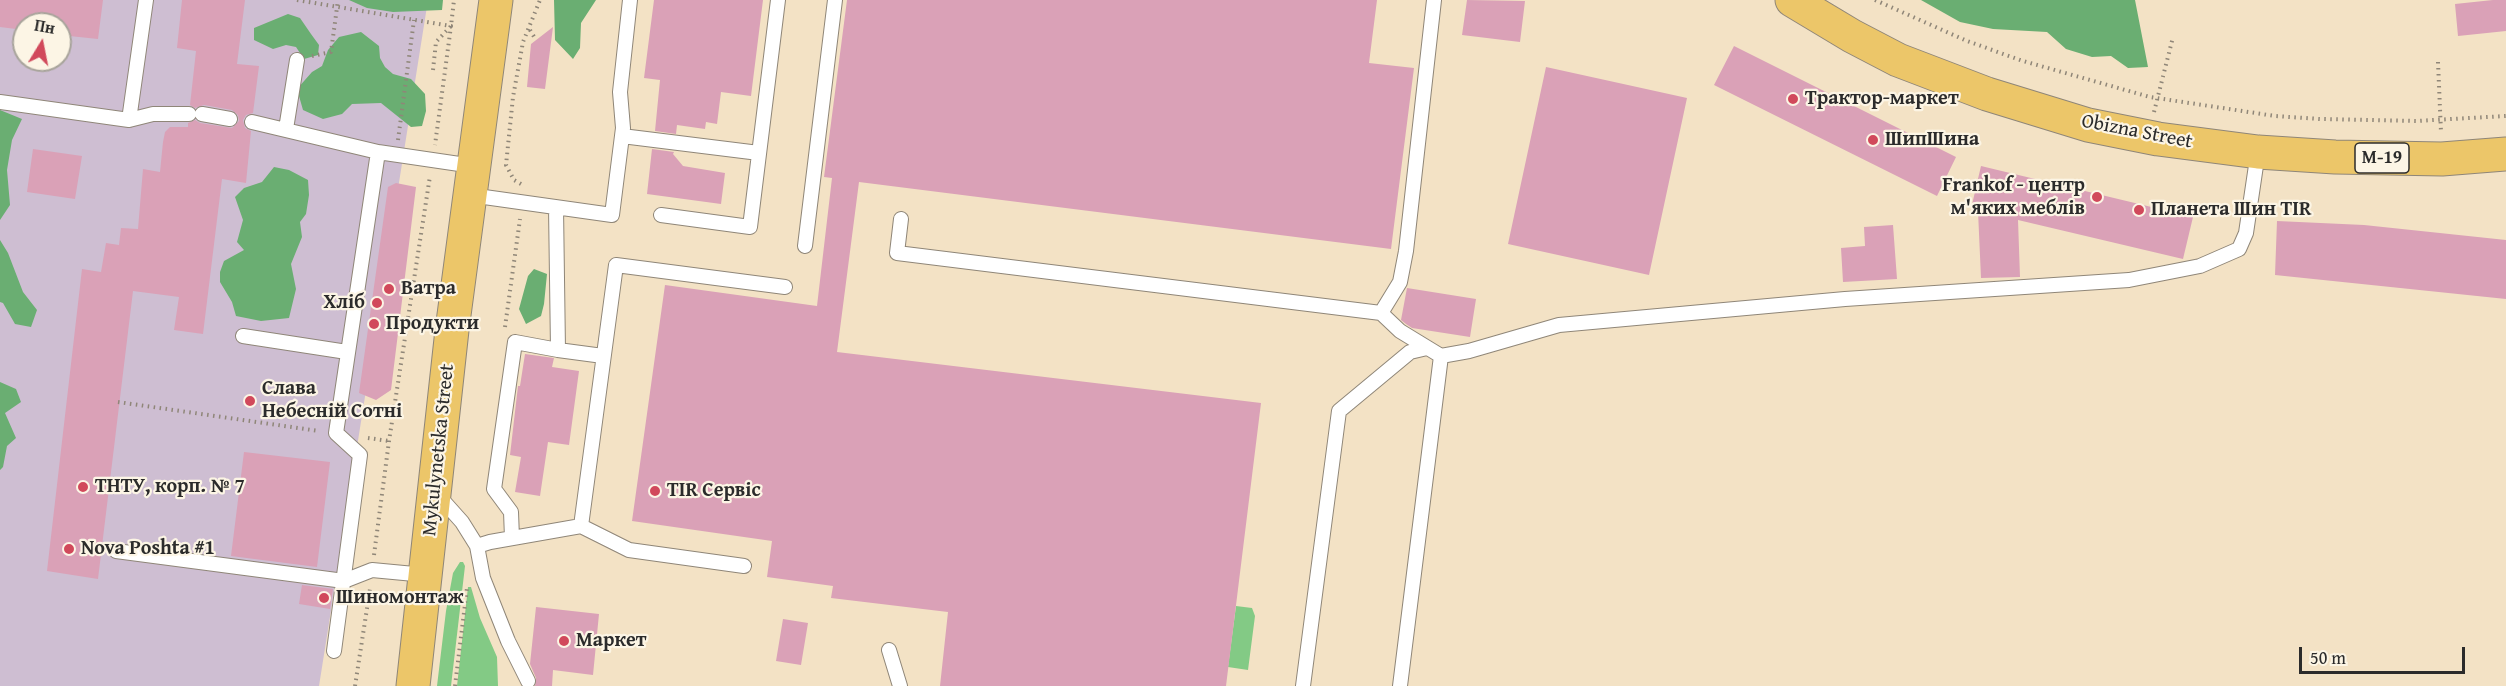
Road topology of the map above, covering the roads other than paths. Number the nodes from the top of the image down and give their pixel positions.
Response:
1 (146, 0) edge
2 (496, 0) edge
3 (630, 0) edge
4 (778, 0) edge
5 (835, 0) edge
6 (1434, 0) edge
7 (1792, 0) edge
8 (297, 60) road end
9 (0, 102) edge
10 (230, 119) dead end
11 (129, 120) junction
12 (252, 122) dead end
13 (286, 129) junction
14 (622, 136) junction
15 (378, 152) junction
16 (2258, 152) junction
17 (759, 153) junction
18 (2506, 154) edge
19 (472, 181) junction
20 (556, 207) junction
21 (661, 215) dead end
22 (901, 219) dead end
23 (805, 246) dead end
24 (786, 287) dead end
25 (1381, 314) junction
26 (243, 336) dead end
27 (1427, 348) junction
28 (558, 350) junction
29 (347, 352) junction
30 (603, 356) junction
31 (1441, 356) junction
32 (435, 493) junction
33 (581, 526) junction
34 (512, 538) junction
35 (477, 546) junction
36 (116, 551) dead end
37 (744, 566) dead end
38 (425, 575) junction
39 (344, 581) junction
40 (334, 651) dead end
41 (889, 651) dead end
42 (528, 681) dead end
43 (413, 686) edge
44 (900, 686) edge
45 (1303, 686) edge
46 (1400, 686) edge

1 - 11 lane
2 - 19 highway, Mykulynetska Street
3 - 14 lane
4 - 17 lane
5 - 23 lane
6 - 25 lane
7 - 16 highway, Obizna Street / М-19
8 - 13 lane
9 - 11 lane
10 - 11 lane
12 - 13 lane
13 - 15 lane
14 - 17 lane
14 - 20 lane
15 - 19 lane
15 - 29 lane
16 - 18 highway, Obizna Street / М-19
16 - 31 lane
17 - 21 lane
19 - 20 lane
19 - 32 highway, Mykulynetska Street
20 - 28 lane
22 - 25 lane
24 - 30 lane
25 - 27 lane
26 - 29 lane
27 - 31 lane
27 - 45 lane
28 - 30 lane
28 - 34 lane
29 - 39 lane
30 - 33 lane
31 - 46 lane
32 - 35 lane
32 - 38 highway, Mykulynetska Street
33 - 34 lane
33 - 37 lane
34 - 35 lane
35 - 42 lane
36 - 39 lane
38 - 39 lane
38 - 43 highway, Mykulynetska Street
39 - 40 lane
41 - 44 lane

